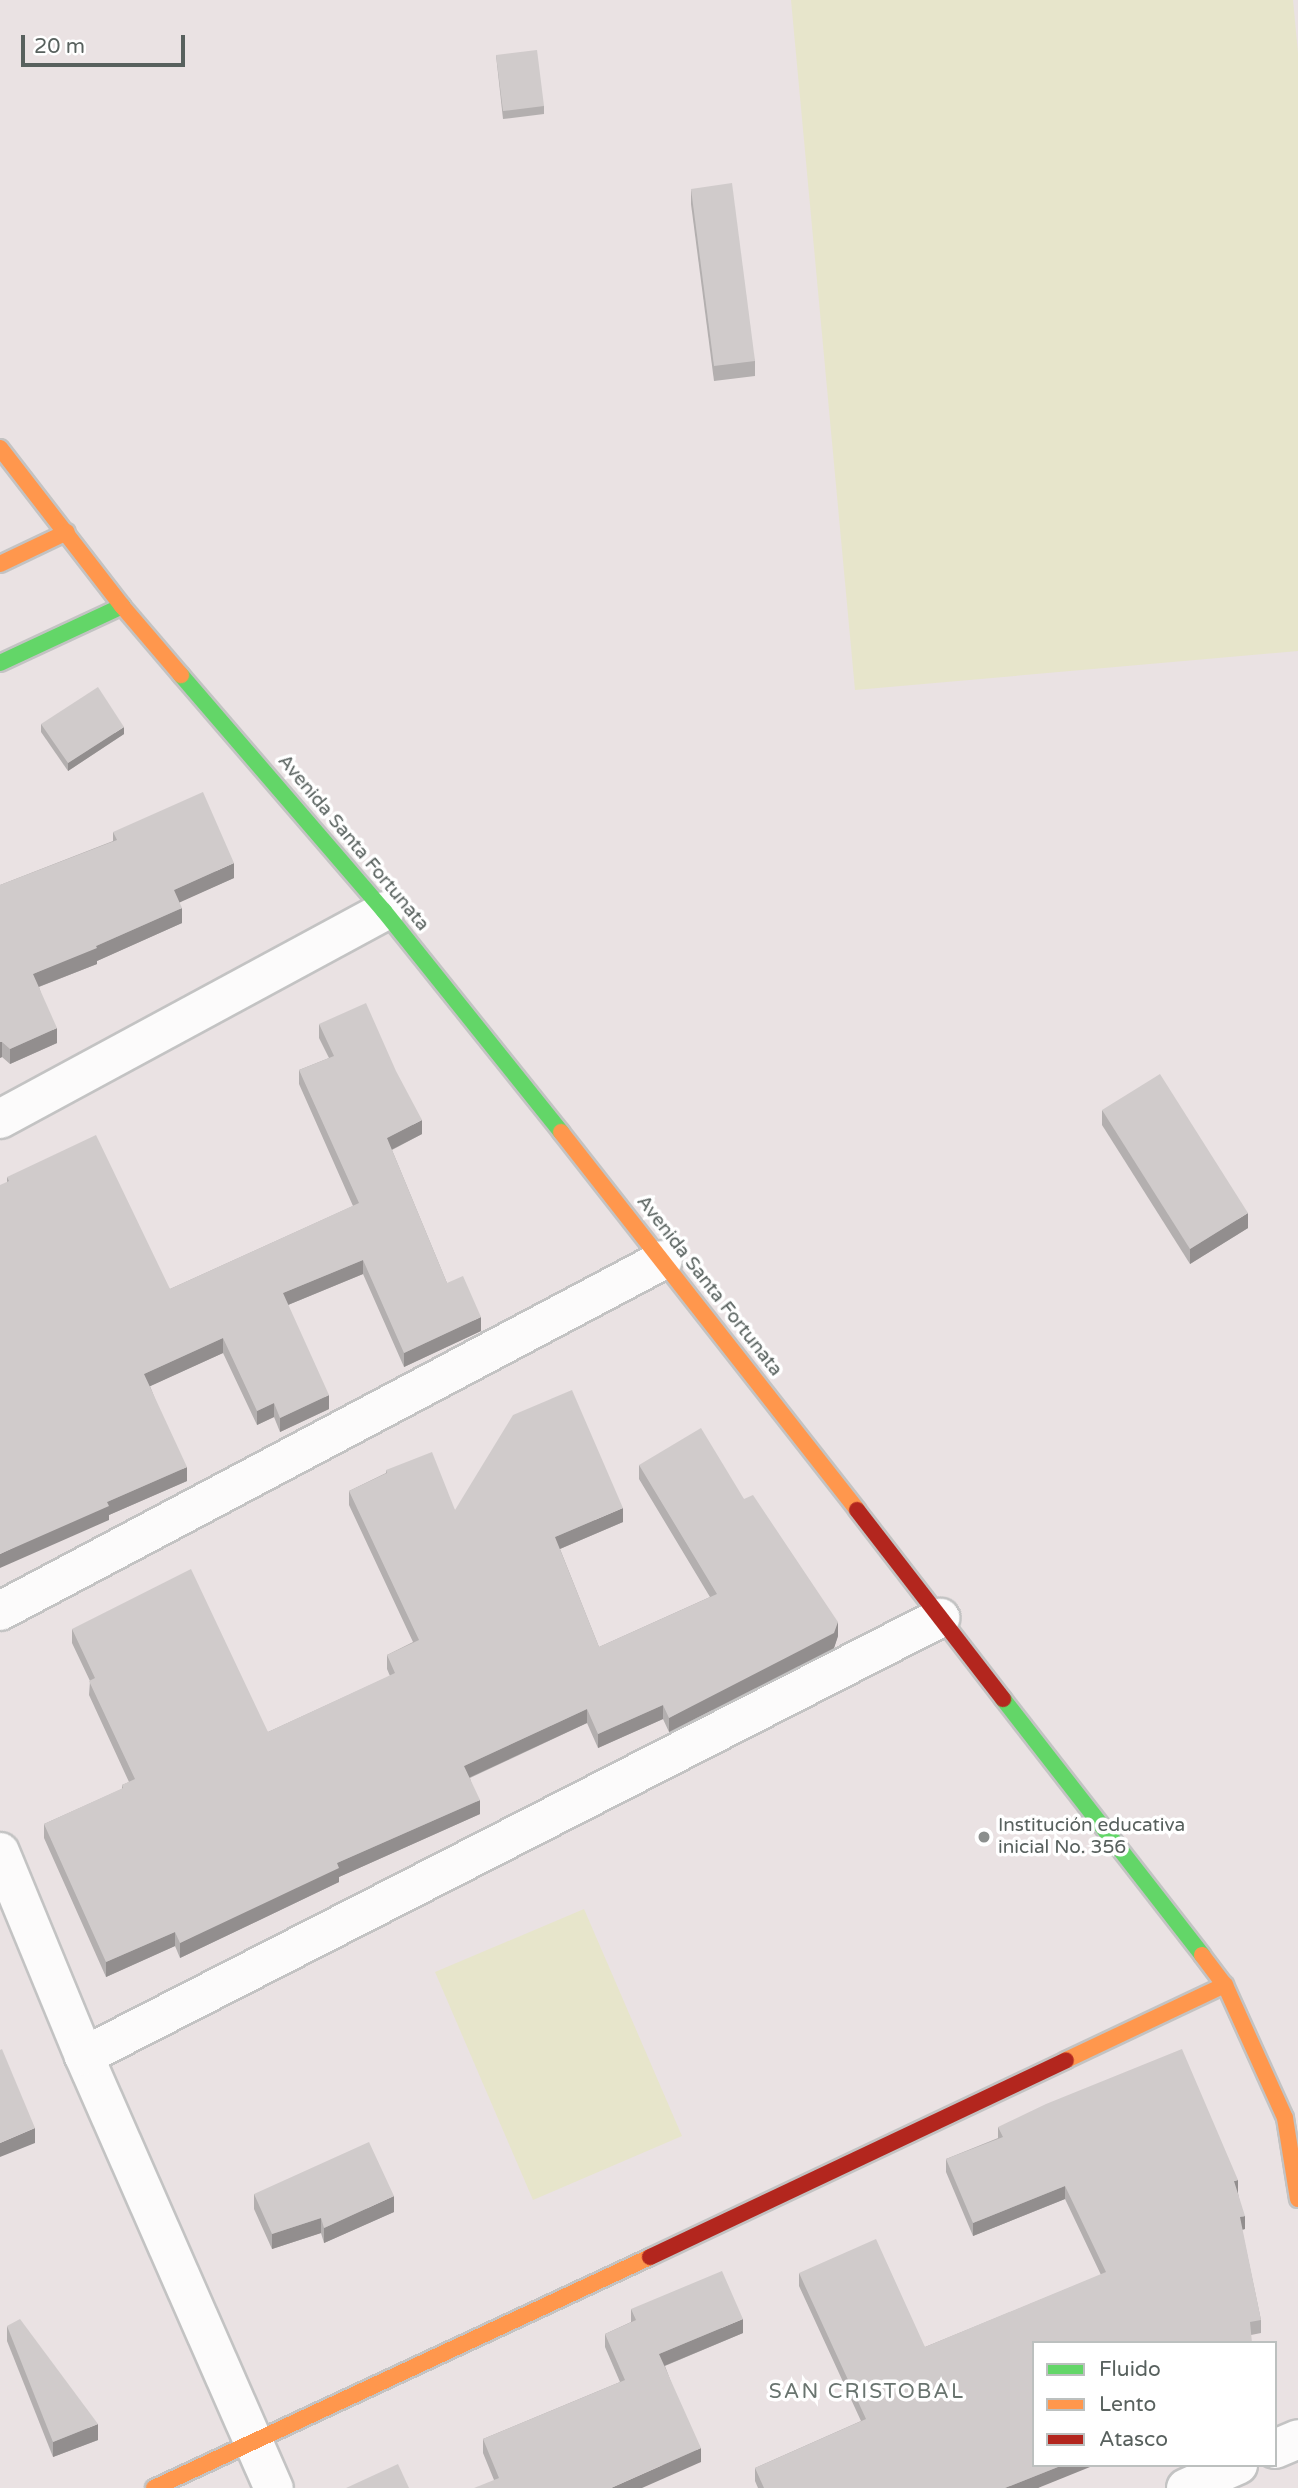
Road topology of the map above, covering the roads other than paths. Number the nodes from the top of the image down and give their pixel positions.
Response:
1 (0, 448) edge
2 (67, 532) junction
3 (0, 564) edge
4 (122, 606) junction
5 (0, 663) edge
6 (384, 911) junction
7 (0, 1119) edge
8 (663, 1260) junction
9 (0, 1611) edge
10 (940, 1618) junction
11 (0, 1852) edge
12 (1225, 1985) junction
13 (84, 2056) junction
14 (1298, 2199) edge
15 (1298, 2439) edge
16 (253, 2444) junction
17 (1277, 2448) edge
18 (1233, 2467) edge
19 (153, 2488) edge
20 (274, 2488) edge
21 (1186, 2488) edge

1 - 2 street, Avenida Santa Fortunata
2 - 3 street
2 - 4 street, Avenida Santa Fortunata
4 - 5 street
4 - 6 street, Avenida Santa Fortunata
6 - 7 street
6 - 8 street, Avenida Santa Fortunata
8 - 9 street
8 - 10 street, Avenida Santa Fortunata
10 - 12 street, Avenida Santa Fortunata
10 - 13 street
11 - 13 street
12 - 14 street, Avenida Santa Fortunata
12 - 16 street
13 - 16 street
15 - 17 street
16 - 19 street
16 - 20 street
18 - 21 street

